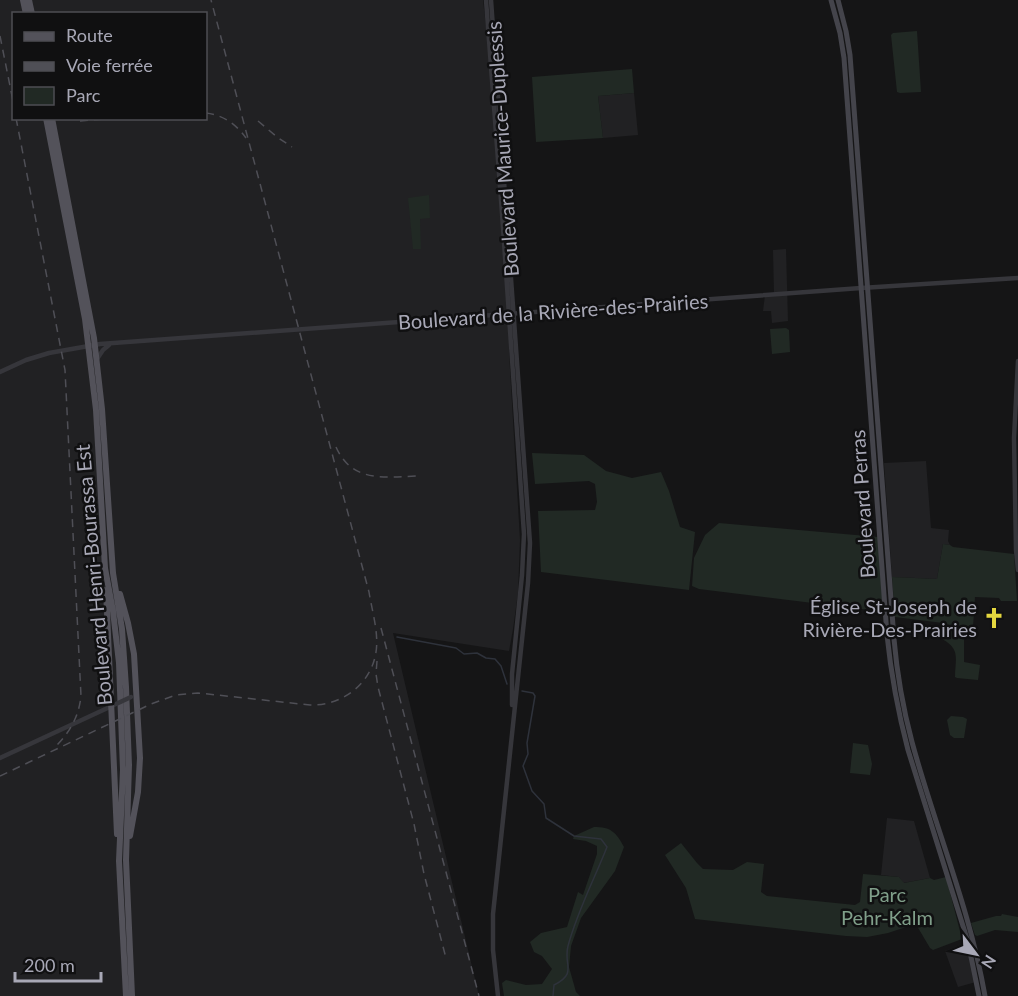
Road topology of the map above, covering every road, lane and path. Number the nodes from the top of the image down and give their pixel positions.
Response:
1 (486, 0) edge
2 (491, 0) edge
3 (831, 0) edge
4 (838, 0) edge
5 (46, 120) edge
6 (52, 120) edge
7 (1018, 278) edge
8 (864, 288) junction
9 (511, 314) junction
10 (113, 344) junction
11 (92, 345) junction
12 (1018, 361) edge
13 (96, 362) junction
14 (0, 372) edge
15 (105, 568) junction
16 (1018, 570) edge
17 (113, 573) junction
18 (134, 695) junction
19 (114, 705) junction
20 (0, 758) edge
21 (123, 861) junction
22 (126, 996) edge
23 (132, 996) edge
24 (498, 996) edge
25 (979, 996) edge
26 (985, 996) edge

1 - 9 street, Boulevard Maurice-Duplessis
2 - 9 street, Boulevard Maurice-Duplessis
3 - 8 main road, Boulevard Perras
4 - 8 main road, Boulevard Perras
5 - 11 main road, Boulevard Henri-Bourassa Est
6 - 11 main road, Boulevard Henri-Bourassa Est
7 - 8 street, Boulevard de la Rivière-des-Prairies
8 - 9 street, Boulevard de la Rivière-des-Prairies
8 - 25 main road, Boulevard Perras
8 - 26 main road, Boulevard Perras
9 - 10 street, Boulevard de la Rivière-des-Prairies
9 - 24 street, Boulevard Maurice-Duplessis
10 - 11 street, Boulevard de la Rivière-des-Prairies
10 - 13 street
11 - 13 main road, Boulevard Henri-Bourassa Est
11 - 14 street, Boulevard de la Rivière-des-Prairies
11 - 15 main road, Boulevard Henri-Bourassa Est
12 - 16 street
13 - 17 main road, Boulevard Henri-Bourassa Est
15 - 19 main road
15 - 21 main road, Boulevard Henri-Bourassa Est
17 - 18 main road
17 - 21 main road, Boulevard Henri-Bourassa Est
18 - 19 street, bridge
18 - 21 main road
19 - 20 street
19 - 21 main road
21 - 22 main road, Boulevard Henri-Bourassa Est
21 - 23 main road, Boulevard Henri-Bourassa Est

